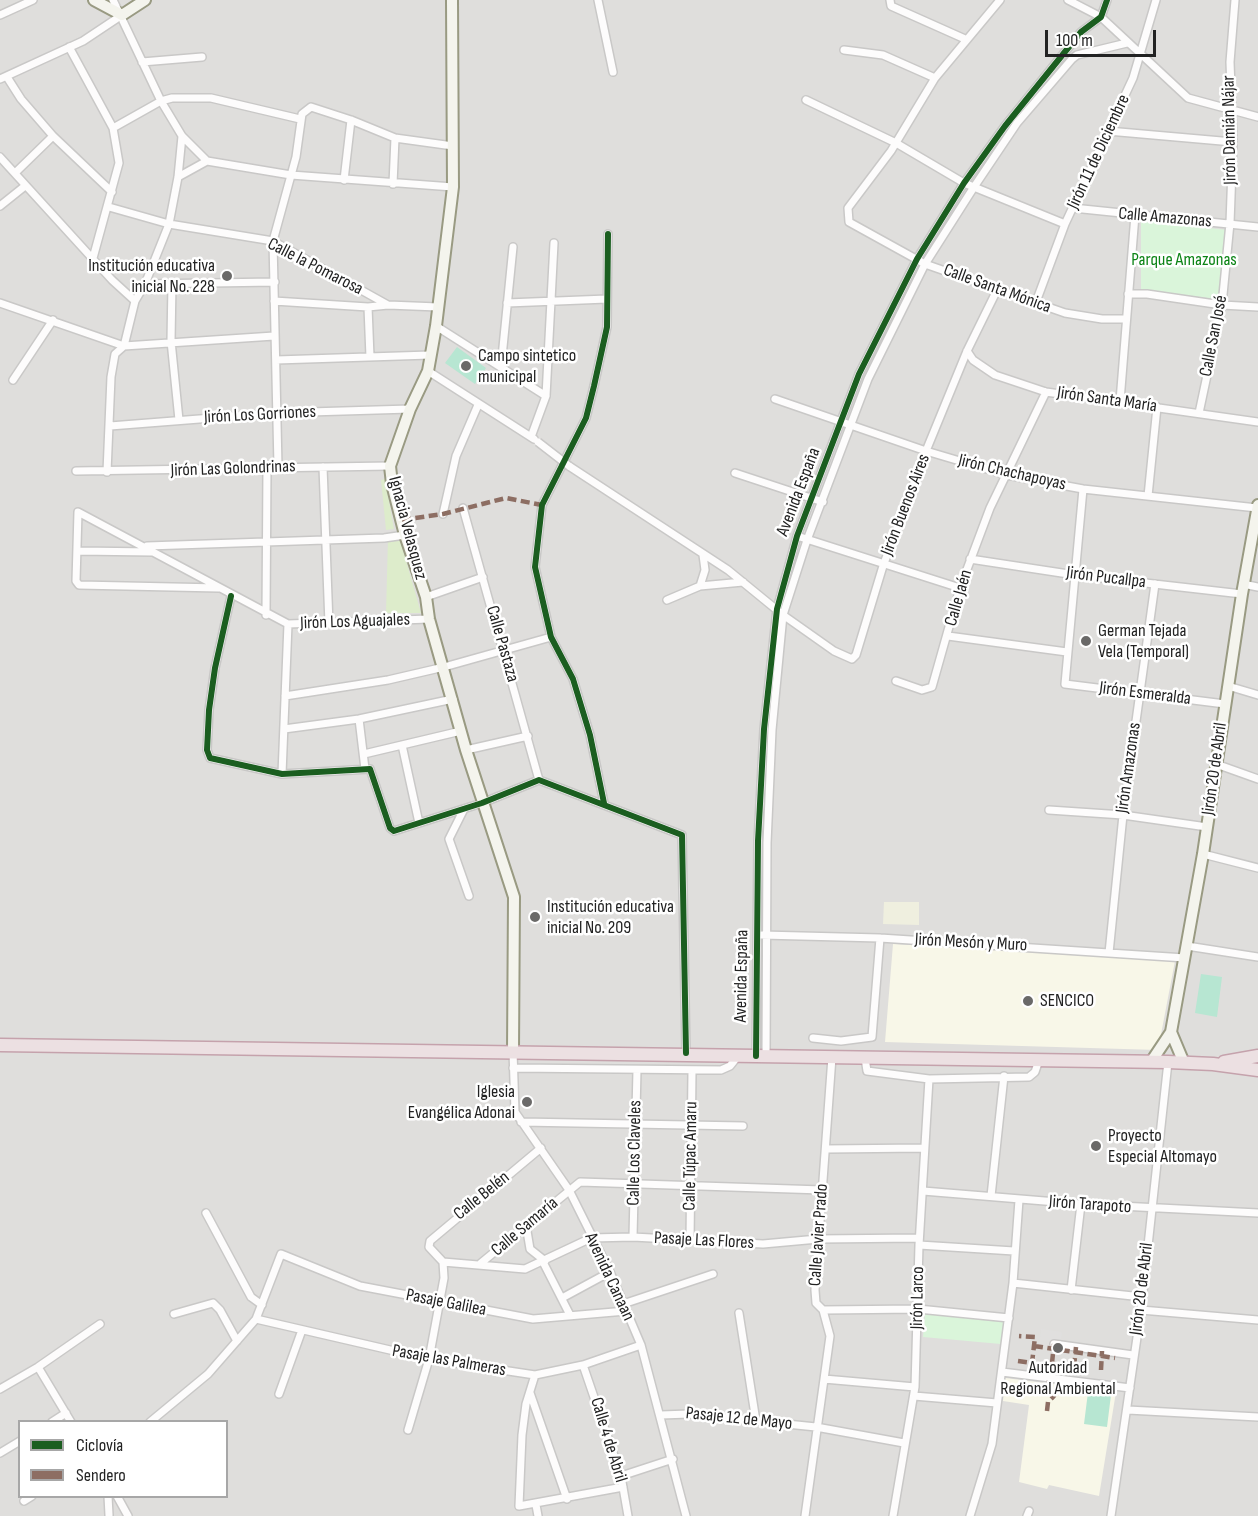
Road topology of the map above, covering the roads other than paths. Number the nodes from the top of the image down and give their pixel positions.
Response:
1 (33, 0) edge
2 (94, 0) edge
3 (113, 0) edge
4 (145, 0) edge
5 (452, 0) edge
6 (598, 0) edge
7 (890, 0) edge
8 (1000, 0) edge
9 (1068, 0) edge
10 (1107, 0) edge
11 (1156, 0) edge
12 (1235, 0) edge
13 (0, 15) edge
14 (122, 15) junction
15 (1101, 17) junction
16 (965, 39) junction
17 (1127, 43) junction
18 (69, 47) junction
19 (844, 51) dead end
20 (1140, 55) junction
21 (202, 57) dead end
22 (142, 62) junction
23 (613, 72) dead end
24 (3, 78) edge
25 (935, 78) junction
26 (806, 100) dead end
27 (161, 102) junction
28 (1231, 108) junction
29 (1015, 113) junction
30 (1258, 117) edge
31 (1022, 118) junction
32 (300, 119) junction
33 (351, 120) junction
34 (113, 128) junction
35 (1108, 131) junction
36 (53, 136) junction
37 (182, 136) junction
38 (396, 138) junction
39 (1233, 142) junction
40 (896, 143) junction
41 (453, 146) junction
42 (1, 158) edge
43 (207, 160) junction
44 (15, 173) junction
45 (291, 175) junction
46 (178, 177) junction
47 (344, 180) junction
48 (964, 183) junction
49 (393, 184) junction
50 (24, 186) junction
51 (453, 187) junction
52 (974, 187) junction
53 (112, 192) junction
54 (0, 206) edge
55 (109, 207) junction
56 (1073, 208) junction
57 (1135, 215) junction
58 (1230, 223) junction
59 (169, 224) junction
60 (1065, 224) junction
61 (1258, 227) edge
62 (608, 234) dead end
63 (273, 241) junction
64 (555, 243) dead end
65 (513, 247) dead end
66 (93, 258) junction
67 (916, 259) junction
68 (925, 264) junction
69 (275, 282) junction
70 (172, 283) junction
71 (145, 284) junction
72 (998, 288) junction
73 (1128, 294) junction
74 (606, 299) junction
75 (553, 300) junction
76 (135, 301) junction
77 (274, 301) junction
78 (1036, 302) junction
79 (0, 303) edge
80 (507, 303) junction
81 (388, 305) junction
82 (1222, 305) junction
83 (368, 307) junction
84 (438, 307) junction
85 (1258, 307) edge
86 (1126, 319) junction
87 (53, 320) junction
88 (436, 326) junction
89 (274, 336) junction
90 (171, 341) junction
91 (124, 346) junction
92 (967, 351) junction
93 (430, 355) junction
94 (370, 357) junction
95 (276, 360) junction
96 (501, 367) junction
97 (428, 371) junction
98 (13, 380) dead end
99 (1046, 392) junction
100 (546, 396) junction
101 (775, 399) dead end
102 (1120, 401) junction
103 (478, 405) junction
104 (1157, 407) junction
105 (410, 409) junction
106 (276, 412) junction
107 (1199, 413) junction
108 (179, 420) junction
109 (842, 420) junction
110 (1258, 422) edge
111 (851, 425) junction
112 (110, 426) junction
113 (531, 437) junction
114 (926, 451) junction
115 (390, 466) junction
116 (278, 467) junction
117 (323, 467) junction
118 (267, 468) junction
119 (76, 471) dead end
120 (107, 472) junction
121 (735, 473) dead end
122 (1007, 475) junction
123 (1083, 489) junction
124 (1148, 496) junction
125 (812, 497) junction
126 (822, 502) junction
127 (1258, 507) edge
128 (463, 508) dead end
129 (443, 514) dead end
130 (405, 535) junction
131 (797, 536) junction
132 (324, 539) junction
133 (807, 540) junction
134 (267, 542) junction
135 (145, 546) junction
136 (78, 551) junction
137 (156, 552) junction
138 (703, 555) junction
139 (970, 559) junction
140 (883, 566) junction
141 (1075, 575) junction
142 (483, 577) junction
143 (743, 582) junction
144 (1155, 584) junction
145 (700, 586) junction
146 (1258, 587) edge
147 (219, 588) junction
148 (960, 588) junction
149 (1242, 589) junction
150 (231, 596) junction
151 (426, 597) junction
152 (667, 600) dead end
153 (777, 609) junction
154 (266, 615) junction
155 (783, 615) junction
156 (429, 619) junction
157 (288, 624) junction
158 (329, 624) junction
159 (551, 636) junction
160 (948, 636) junction
161 (504, 650) junction
162 (1067, 652) junction
163 (444, 667) junction
164 (896, 681) dead end
165 (1228, 686) junction
166 (1139, 693) junction
167 (1258, 695) edge
168 (285, 696) junction
169 (453, 699) junction
170 (1225, 704) junction
171 (359, 719) junction
172 (284, 729) junction
173 (461, 731) junction
174 (528, 736) junction
175 (402, 745) junction
176 (466, 750) junction
177 (364, 754) junction
178 (1216, 764) junction
179 (365, 769) junction
180 (282, 774) junction
181 (1258, 779) edge
182 (539, 780) junction
183 (482, 803) junction
184 (604, 803) junction
185 (464, 809) junction
186 (1049, 810) dead end
187 (1123, 815) junction
188 (419, 823) junction
189 (1207, 827) junction
190 (1203, 854) junction
191 (1258, 868) edge
192 (468, 896) dead end
193 (757, 935) junction
194 (767, 935) junction
195 (880, 938) junction
196 (1187, 946) junction
197 (1109, 953) junction
198 (1258, 957) edge
199 (1185, 958) junction
200 (1171, 1032) junction
201 (813, 1038) dead end
202 (841, 1041) junction
203 (0, 1045) edge
204 (513, 1051) junction
205 (686, 1053) junction
206 (739, 1055) junction
207 (761, 1056) junction
208 (1258, 1056) edge
209 (836, 1057) junction
210 (865, 1058) junction
211 (1039, 1060) junction
212 (1151, 1062) junction
213 (1168, 1062) junction
214 (1184, 1063) junction
215 (1213, 1064) junction
216 (513, 1068) junction
217 (637, 1070) junction
218 (1258, 1070) edge
219 (692, 1071) junction
220 (1004, 1076) junction
221 (928, 1079) junction
222 (521, 1122) junction
223 (634, 1123) junction
224 (692, 1126) junction
225 (743, 1126) dead end
226 (541, 1148) junction
227 (924, 1148) junction
228 (826, 1149) junction
229 (634, 1182) junction
230 (691, 1184) junction
231 (569, 1190) junction
232 (822, 1190) junction
233 (923, 1191) junction
234 (991, 1196) junction
235 (1019, 1200) junction
236 (1081, 1204) junction
237 (1152, 1209) junction
238 (206, 1213) dead end
239 (1258, 1213) edge
240 (526, 1225) junction
241 (633, 1237) junction
242 (591, 1238) junction
243 (818, 1239) junction
244 (690, 1241) junction
245 (919, 1242) junction
246 (1014, 1251) junction
247 (444, 1262) junction
248 (544, 1262) junction
249 (482, 1263) junction
250 (610, 1272) junction
251 (713, 1274) dead end
252 (1013, 1284) junction
253 (1071, 1290) junction
254 (1142, 1297) junction
255 (562, 1298) junction
256 (439, 1303) junction
257 (262, 1305) junction
258 (624, 1308) junction
259 (918, 1309) junction
260 (823, 1310) junction
261 (1141, 1310) junction
262 (739, 1313) dead end
263 (174, 1314) dead end
264 (570, 1315) junction
265 (1009, 1318) junction
266 (256, 1319) junction
267 (1258, 1320) edge
268 (100, 1323) dead end
269 (302, 1330) junction
270 (237, 1341) junction
271 (1054, 1344) dead end
272 (641, 1345) junction
273 (1133, 1355) junction
274 (429, 1359) junction
275 (583, 1365) junction
276 (38, 1367) junction
277 (1002, 1372) junction
278 (535, 1375) junction
279 (824, 1379) junction
280 (915, 1387) junction
281 (1130, 1388) junction
282 (0, 1389) edge
283 (530, 1393) junction
284 (279, 1394) dead end
285 (914, 1396) junction
286 (997, 1403) junction
287 (1128, 1410) junction
288 (66, 1413) junction
289 (661, 1415) junction
290 (1258, 1417) edge
291 (55, 1420) edge
292 (70, 1420) edge
293 (152, 1420) edge
294 (756, 1421) junction
295 (816, 1427) junction
296 (408, 1430) dead end
297 (18, 1442) edge
298 (904, 1443) junction
299 (0, 1453) edge
300 (673, 1459) junction
301 (621, 1476) junction
302 (623, 1487) junction
303 (30, 1498) edge
304 (108, 1498) edge
305 (118, 1498) edge
306 (567, 1499) junction
307 (24, 1501) dead end
308 (536, 1505) junction
309 (123, 1508) junction
310 (108, 1516) edge
311 (128, 1516) edge
312 (538, 1516) edge
313 (628, 1516) edge
314 (686, 1516) edge
315 (805, 1516) edge
316 (893, 1516) edge
317 (970, 1516) edge
318 (1111, 1516) edge

1 - 13 street
2 - 14 main road
3 - 14 street
4 - 14 main road
5 - 41 main road, Ignacia Velasquez
6 - 23 street
7 - 16 street
8 - 16 street
9 - 15 street
10 - 15 street
11 - 20 street, Jirón 11 de Diciembre
12 - 28 street, Jirón Damián Nájar
14 - 18 street
14 - 22 street
15 - 17 street
15 - 29 street, Avenida España
16 - 25 street
17 - 20 street
17 - 31 street, Avenida España
18 - 24 street
18 - 34 street
19 - 25 street
20 - 28 street
20 - 35 street, Jirón 11 de Diciembre
21 - 22 street
22 - 27 street
24 - 36 street
25 - 40 street
26 - 40 street
27 - 32 street
27 - 34 street
27 - 37 street
28 - 30 street
28 - 39 street, Jirón Damián Nájar
29 - 31 street
29 - 48 street, Avenida España
31 - 52 street, Avenida España
32 - 33 street
32 - 45 street
33 - 38 street
33 - 47 street
34 - 53 street
35 - 39 street
35 - 56 street, Jirón 11 de Diciembre
36 - 44 street
36 - 53 street
37 - 43 street
37 - 46 street
38 - 41 street
38 - 49 street
39 - 58 street, Jirón Damián Nájar
40 - 48 street
40 - 67 street, Calle Santa Mónica
41 - 51 main road, Ignacia Velasquez
42 - 44 street
43 - 45 street
43 - 46 street
44 - 50 street
45 - 47 street
45 - 63 street
46 - 59 street
47 - 49 street
48 - 52 street
48 - 67 street, Avenida España
49 - 51 street
50 - 54 street
50 - 66 street
51 - 84 main road, Ignacia Velasquez
52 - 60 street
52 - 68 street, Avenida España
53 - 55 street
55 - 59 street, Calle la Pomarosa
55 - 66 street
56 - 57 street, Calle Amazonas
56 - 60 street, Jirón 11 de Diciembre
57 - 58 street, Calle Amazonas
57 - 73 street
58 - 61 street, Calle Amazonas
58 - 82 street, Calle San José
59 - 63 street, Calle la Pomarosa
59 - 71 street
60 - 78 street, Jirón 11 de Diciembre
62 - 74 street
63 - 69 street
63 - 81 street, Calle la Pomarosa
64 - 75 street
65 - 80 street
66 - 76 street
67 - 68 street, Calle Santa Mónica
67 - 109 street, Avenida España
68 - 72 street, Calle Santa Mónica
68 - 111 street, Avenida España
69 - 70 street
69 - 77 street
70 - 71 street
70 - 90 street
71 - 76 street
72 - 78 street, Calle Santa Mónica
72 - 92 street, Jirón Buenos Aires
73 - 82 street
73 - 86 street
74 - 75 street
74 - 159 street
75 - 80 street
75 - 100 street
76 - 91 street
77 - 83 street
77 - 89 street
78 - 86 street, Calle Santa Mónica
79 - 87 street
80 - 96 street
81 - 83 street
81 - 84 street
82 - 85 street
82 - 107 street, Calle San José
83 - 94 street
84 - 88 main road, Ignacia Velasquez
86 - 102 street
87 - 91 street
87 - 98 street
88 - 93 main road, Ignacia Velasquez
88 - 96 street
89 - 90 street
89 - 95 street
90 - 91 street
90 - 108 street
91 - 112 street
92 - 99 street, Jirón Santa María
92 - 114 street, Jirón Buenos Aires
93 - 94 street
93 - 97 main road, Ignacia Velasquez
94 - 95 street
95 - 106 street
96 - 100 street
97 - 103 street
97 - 105 main road, Ignacia Velasquez
99 - 102 street, Jirón Santa María
99 - 122 street, Calle Jaén
100 - 113 street
101 - 109 street, Jirón Chachapoyas
102 - 104 street, Jirón Santa María
103 - 113 street
103 - 129 street
104 - 107 street, Jirón Santa María
104 - 124 street
105 - 106 street, Jirón Los Gorriones
105 - 115 main road, Ignacia Velasquez
106 - 108 street, Jirón Los Gorriones
106 - 116 street
107 - 110 street, Jirón Santa María
108 - 112 street, Jirón Los Gorriones
109 - 111 street, Jirón Chachapoyas
109 - 125 street, Avenida España
111 - 114 street, Jirón Chachapoyas
111 - 126 street, Avenida España
112 - 120 street
113 - 138 street, bridge
114 - 122 street, Jirón Chachapoyas
114 - 140 street, Jirón Buenos Aires
115 - 117 street, Jirón Las Golondrinas
115 - 130 main road, Ignacia Velasquez
116 - 117 street, Jirón Las Golondrinas
116 - 118 street, Jirón Las Golondrinas
117 - 132 street
118 - 120 street, Jirón Las Golondrinas
118 - 134 street
119 - 120 street, Jirón Las Golondrinas
121 - 125 street
122 - 123 street, Jirón Chachapoyas
122 - 139 street, Calle Jaén
123 - 124 street, Jirón Chachapoyas
123 - 141 street
124 - 127 street, Jirón Chachapoyas
125 - 126 street
125 - 131 street, Avenida España
126 - 133 street, Avenida España
127 - 149 main road, Jirón 20 de Abril
128 - 142 street, Calle Pastaza
130 - 132 street
130 - 151 main road, Ignacia Velasquez
131 - 133 street
131 - 153 street, Avenida España
132 - 134 street
132 - 158 street
133 - 140 street
133 - 155 street, Avenida España
134 - 135 street
134 - 154 street
135 - 136 street, Jirón Los Aguajales
135 - 137 street, Jirón Los Aguajales
136 - 137 street
136 - 147 street
137 - 147 street, Jirón Los Aguajales
138 - 143 street
138 - 145 street
139 - 141 street, Jirón Pucallpa
139 - 148 street, Calle Jaén
140 - 148 street
140 - 155 street, Jirón Buenos Aires
141 - 144 street, Jirón Pucallpa
141 - 162 street
142 - 151 street
142 - 161 street, Calle Pastaza
143 - 145 street
143 - 153 street
144 - 149 street, Jirón Pucallpa
144 - 166 street, Jirón Amazonas
145 - 152 street
146 - 149 street, Jirón Pucallpa
147 - 150 street, Jirón Los Aguajales
148 - 160 street, Calle Jaén
149 - 165 main road, Jirón 20 de Abril
150 - 154 street, Jirón Los Aguajales
150 - 180 street
151 - 156 main road, Ignacia Velasquez
153 - 155 street
153 - 193 street, Avenida España
154 - 157 street, Jirón Los Aguajales
155 - 194 street, Avenida España
156 - 158 street, Jirón Los Aguajales
156 - 163 main road, Ignacia Velasquez
157 - 158 street, Jirón Los Aguajales
157 - 168 street
159 - 161 street
159 - 184 street
160 - 162 street
160 - 164 street, Calle Jaén
161 - 163 street
161 - 174 street, Calle Pastaza
162 - 166 street, Jirón Esmeralda
163 - 168 street
163 - 169 main road, Ignacia Velasquez
165 - 167 street
165 - 170 main road, Jirón 20 de Abril
166 - 170 street, Jirón Esmeralda
166 - 187 street, Jirón Amazonas
168 - 172 street
169 - 171 street
169 - 173 main road, Ignacia Velasquez
170 - 178 main road, Jirón 20 de Abril
171 - 172 street
171 - 177 street
172 - 180 street
173 - 175 street
173 - 176 main road, Ignacia Velasquez
174 - 176 street
174 - 182 street, Calle Pastaza
175 - 177 street
175 - 188 street
176 - 183 main road, Ignacia Velasquez
177 - 179 street
178 - 181 street
178 - 189 main road, Jirón 20 de Abril
179 - 180 street
179 - 188 street
182 - 183 street
182 - 184 street
183 - 185 street
183 - 204 main road, Ignacia Velasquez
184 - 205 street
185 - 188 street
185 - 192 street
186 - 187 street
187 - 189 street
187 - 197 street, Jirón Amazonas
189 - 190 main road, Jirón 20 de Abril
190 - 191 street
190 - 196 main road, Jirón 20 de Abril
193 - 194 street, Jirón Mesón y Muro
193 - 207 street, Avenida España
194 - 195 street, Jirón Mesón y Muro
194 - 207 street, Avenida España
195 - 197 street, Jirón Mesón y Muro
195 - 202 street
196 - 198 street
196 - 199 main road, Jirón 20 de Abril
197 - 199 street, Jirón Mesón y Muro
199 - 200 main road, Jirón 20 de Abril
200 - 212 main road
200 - 214 main road
201 - 202 street
202 - 209 street, Calle Javier Prado
203 - 204 highway
204 - 205 highway
204 - 216 street, Avenida Canaan
205 - 206 highway
206 - 207 highway
206 - 219 street
207 - 209 highway
208 - 215 highway
209 - 210 highway
209 - 228 street, Calle Javier Prado
210 - 211 highway
210 - 221 street
211 - 212 highway
211 - 220 street
212 - 213 highway
213 - 214 highway
213 - 237 street, Jirón 20 de Abril
214 - 215 highway
215 - 218 highway
216 - 217 street
216 - 222 street, Avenida Canaan
217 - 219 street
217 - 223 street, Calle Los Claveles
219 - 224 street, Calle Túpac Amaru
220 - 221 street
220 - 234 street
221 - 227 street, Jirón Larco
222 - 223 street
222 - 226 street, Avenida Canaan
223 - 224 street
223 - 229 street, Calle Los Claveles
224 - 225 street
224 - 230 street, Calle Túpac Amaru
226 - 231 street, Avenida Canaan
226 - 247 street, Calle Belén
227 - 228 street
227 - 233 street, Jirón Larco
228 - 232 street, Calle Javier Prado
229 - 230 street
229 - 231 street
229 - 241 street, Calle Los Claveles
230 - 232 street
230 - 244 street, Calle Túpac Amaru
231 - 240 street, Calle Samaría
231 - 242 street, Avenida Canaan
232 - 243 street, Calle Javier Prado
233 - 234 street, Jirón Tarapoto
233 - 245 street, Jirón Larco
234 - 235 street, Jirón Tarapoto
235 - 236 street, Jirón Tarapoto
235 - 246 street
236 - 237 street, Jirón Tarapoto
236 - 253 street
237 - 239 street, Jirón Tarapoto
237 - 254 street, Jirón 20 de Abril
238 - 257 street
240 - 248 street
240 - 249 street, Calle Samaría
241 - 242 street, Pasaje Las Flores
241 - 244 street, Pasaje Las Flores
242 - 248 street
242 - 250 street, Avenida Canaan
243 - 244 street, Pasaje Las Flores
243 - 245 street, Pasaje Las Flores
243 - 260 street, Calle Javier Prado
245 - 246 street, Pasaje Las Flores
245 - 259 street, Jirón Larco
246 - 252 street
247 - 249 street
247 - 256 street
248 - 249 street
248 - 255 street
250 - 255 street
250 - 258 street, Avenida Canaan
251 - 258 street, Pasaje Galilea
252 - 253 street
252 - 265 street
253 - 254 street
254 - 261 street, Jirón 20 de Abril
255 - 264 street
256 - 257 street, Pasaje Galilea
256 - 264 street, Pasaje Galilea
256 - 274 street
257 - 266 street
258 - 264 street, Pasaje Galilea
258 - 272 street, Avenida Canaan
259 - 260 street
259 - 265 street
259 - 280 street, Jirón Larco
260 - 279 street, Calle Javier Prado
261 - 267 street
261 - 273 street, Jirón 20 de Abril
262 - 294 street
263 - 270 street
265 - 277 street
266 - 269 street, Pasaje las Palmeras
266 - 270 street
268 - 276 street
269 - 274 street, Pasaje las Palmeras
269 - 284 street
270 - 293 street
271 - 273 street
272 - 275 street, Pasaje las Palmeras
272 - 289 street, Avenida Canaan
273 - 281 street, Jirón 20 de Abril
274 - 278 street, Pasaje las Palmeras
274 - 296 street
275 - 278 street, Pasaje las Palmeras
275 - 301 street, Calle 4 de Abril
276 - 282 street
276 - 288 street
277 - 281 street
277 - 286 street
278 - 283 street
279 - 280 street
279 - 295 street, Calle Javier Prado
280 - 285 street, Jirón Larco
281 - 287 street, Jirón 20 de Abril
283 - 306 street
283 - 308 street
285 - 286 street
285 - 298 street, Jirón Larco
286 - 317 street
287 - 290 street
287 - 318 street, Jirón 20 de Abril
288 - 291 street
288 - 292 street
289 - 294 street, Pasaje 12 de Mayo
289 - 300 street, Avenida Canaan
294 - 295 street, Pasaje 12 de Mayo
295 - 298 street, Pasaje 12 de Mayo
295 - 315 street, Calle Javier Prado
297 - 299 street
298 - 316 street, Jirón Larco
300 - 301 street
300 - 314 street, Avenida Canaan
301 - 302 street, Calle 4 de Abril
302 - 306 street
302 - 313 street, Calle 4 de Abril
303 - 307 street
304 - 310 street
305 - 309 street
306 - 308 street
308 - 312 street
309 - 310 street
309 - 311 street

